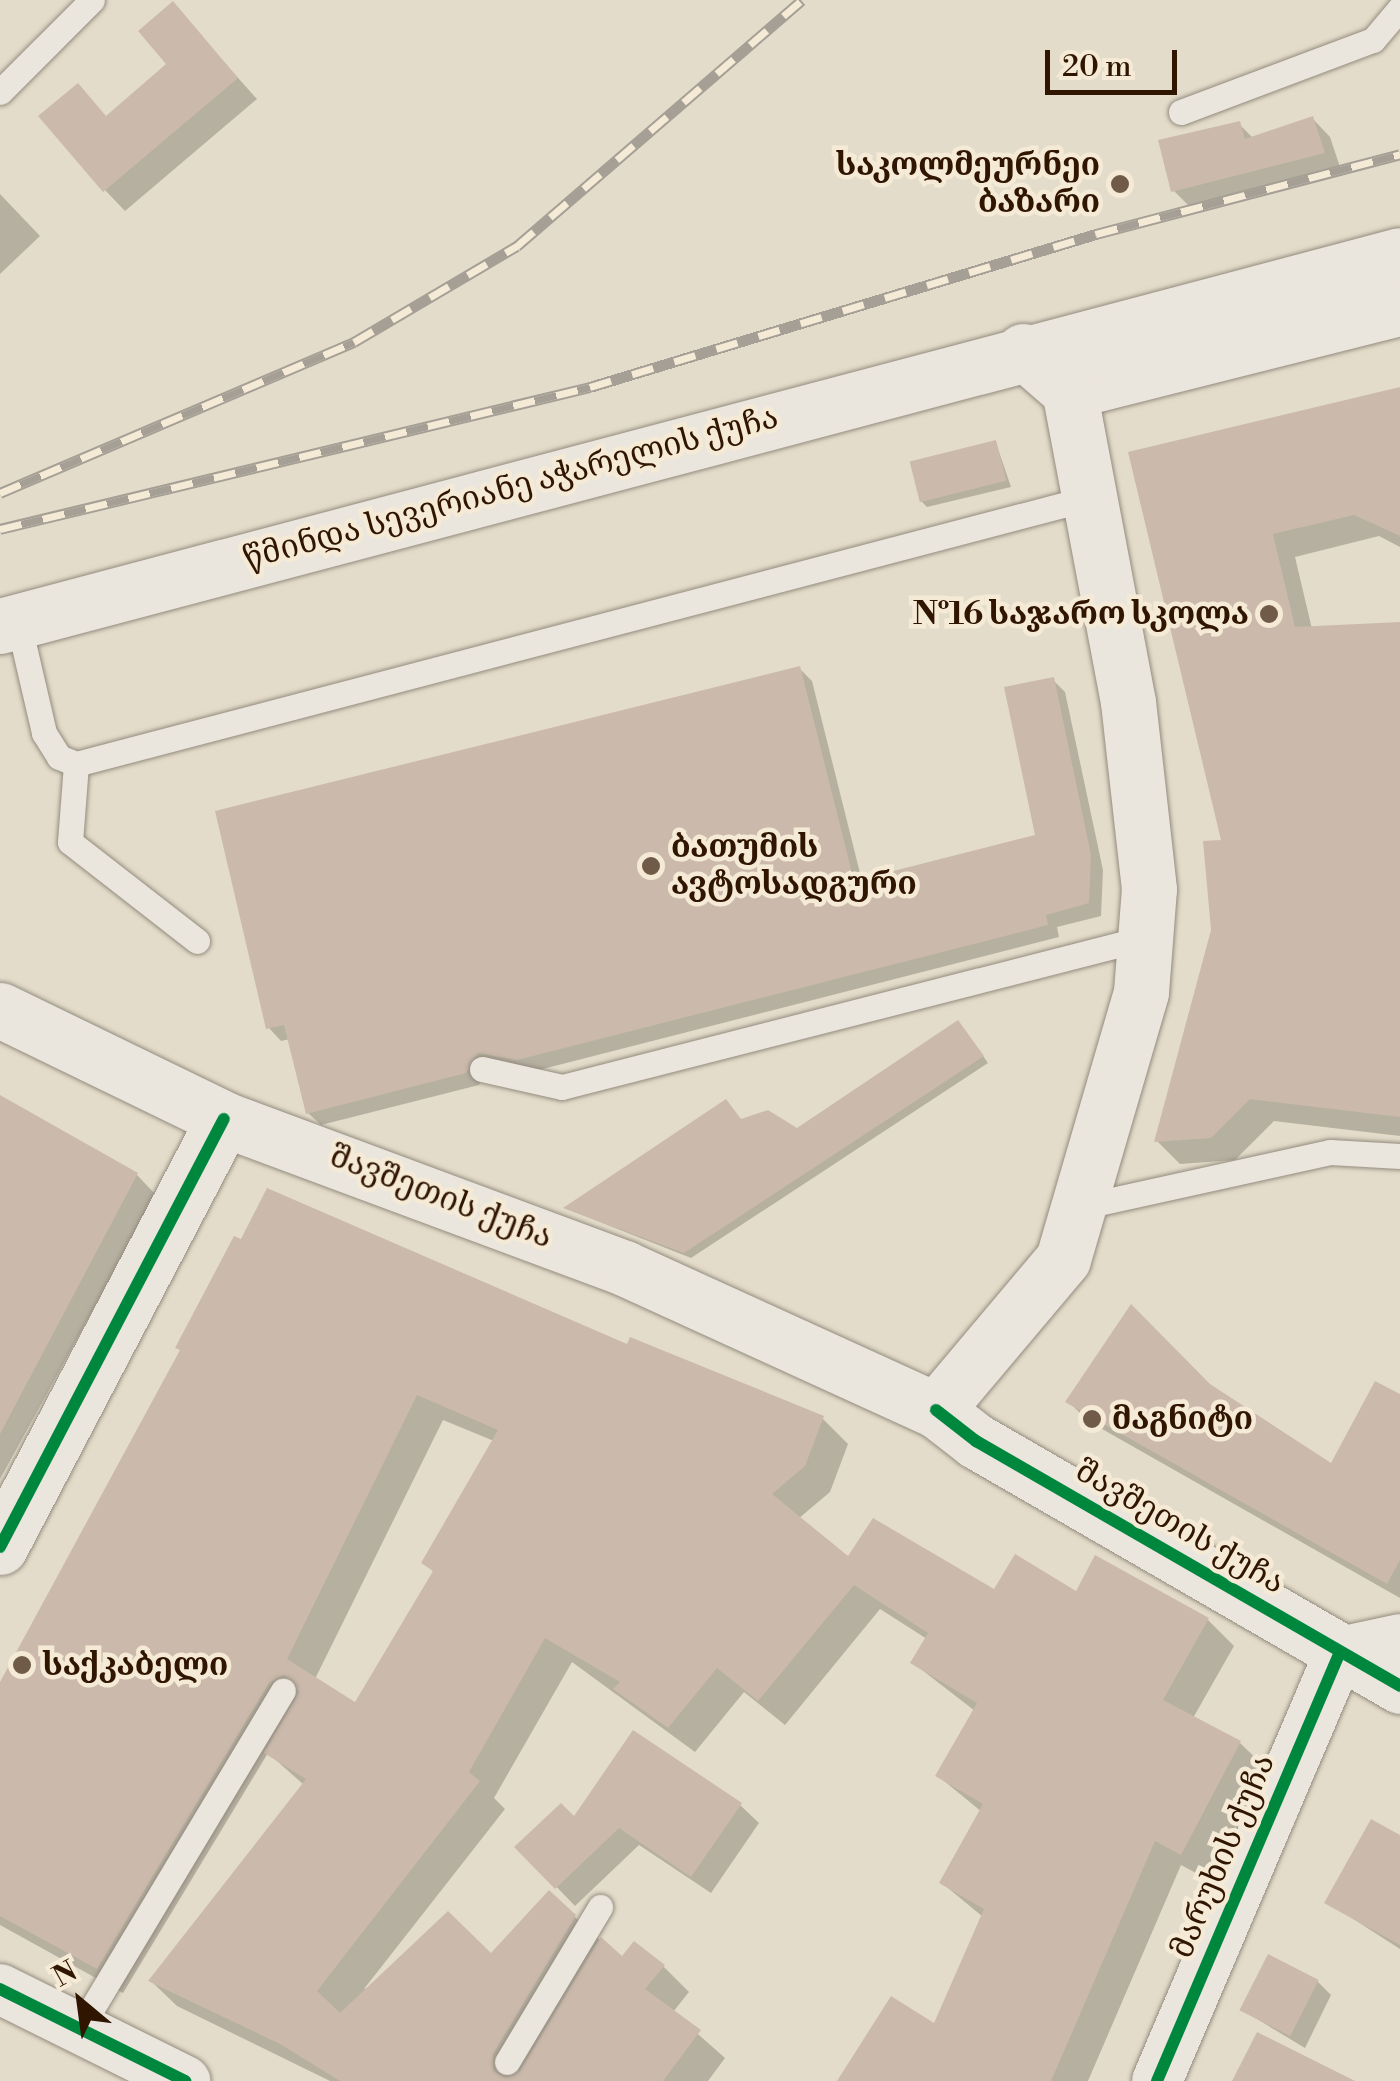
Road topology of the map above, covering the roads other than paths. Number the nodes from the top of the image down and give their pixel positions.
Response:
1 (78, 4) edge
2 (1400, 8) edge
3 (0, 92) edge
4 (1181, 112) dead end
5 (1400, 256) edge
6 (1400, 308) edge
7 (1023, 351) junction
8 (1069, 391) junction
9 (1089, 498) junction
10 (9, 623) edge
11 (76, 764) junction
12 (1145, 938) junction
13 (197, 941) dead end
14 (0, 1010) edge
15 (482, 1069) dead end
16 (224, 1119) junction
17 (1400, 1156) edge
18 (1080, 1207) junction
19 (936, 1410) junction
20 (0, 1547) edge
21 (1400, 1640) edge
22 (1340, 1652) junction
23 (1400, 1686) edge
24 (283, 1691) dead end
25 (600, 1907) dead end
26 (0, 1989) edge
27 (79, 2030) junction
28 (506, 2062) dead end
29 (185, 2081) edge
30 (1156, 2081) edge

1 - 3 lane
2 - 4 lane
5 - 7 main road, წმინდა სევერიანე აჭარელის ქუჩა
6 - 8 main road
7 - 8 main road
7 - 10 main road, წმინდა სევერიანე აჭარელის ქუჩა
8 - 9 main road
9 - 11 lane
9 - 12 main road
10 - 11 lane
11 - 13 lane
12 - 15 lane
12 - 18 main road
14 - 16 main road, შავშეთის ქუჩა
16 - 19 main road, შავშეთის ქუჩა
16 - 20 main road
17 - 18 lane
18 - 19 main road
19 - 22 main road, შავშეთის ქუჩა
21 - 22 street
22 - 23 main road, შავშეთის ქუჩა
22 - 30 street, მარუხის ქუჩა
24 - 27 lane
25 - 28 lane
26 - 27 street
27 - 29 street

